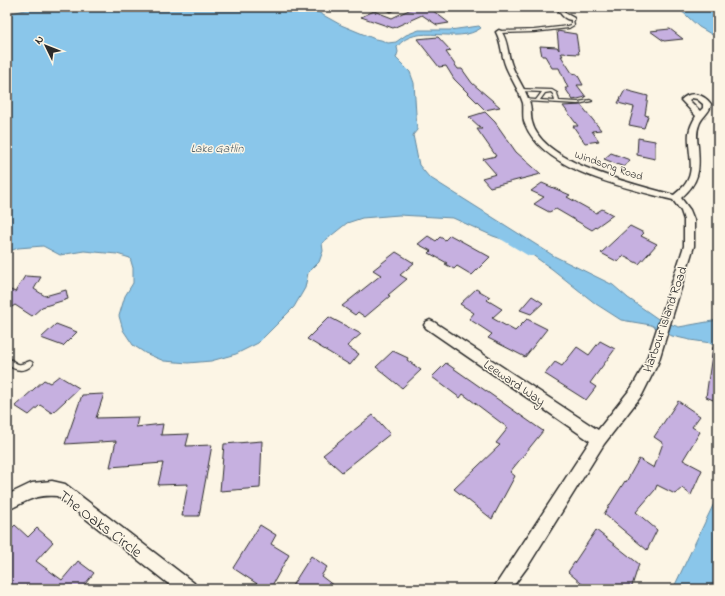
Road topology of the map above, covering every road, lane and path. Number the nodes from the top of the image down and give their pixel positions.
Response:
1 (560, 7) edge
2 (572, 19) joint
3 (499, 32) joint
4 (520, 90) junction
5 (546, 91) junction
6 (525, 100) junction
7 (537, 101) junction
8 (590, 101) dead end
9 (557, 102) junction
10 (700, 114) dead end
11 (676, 198) junction
12 (430, 325) dead end
13 (7, 360) edge
14 (30, 364) dead end
15 (599, 439) junction
16 (7, 503) edge
17 (188, 589) edge
18 (501, 589) edge

1 - 2 street
2 - 3 lane
3 - 4 street, Windsong Road
4 - 5 lane
4 - 6 street, Windsong Road
5 - 7 lane
5 - 9 lane
6 - 7 lane
6 - 11 street, Windsong Road
7 - 9 lane
8 - 9 lane
10 - 11 street
11 - 15 street, Harbour Island Road
12 - 15 street, Leeward Way
13 - 14 lane
15 - 18 street, Harbour Island Road
16 - 17 street, The Oaks Circle

